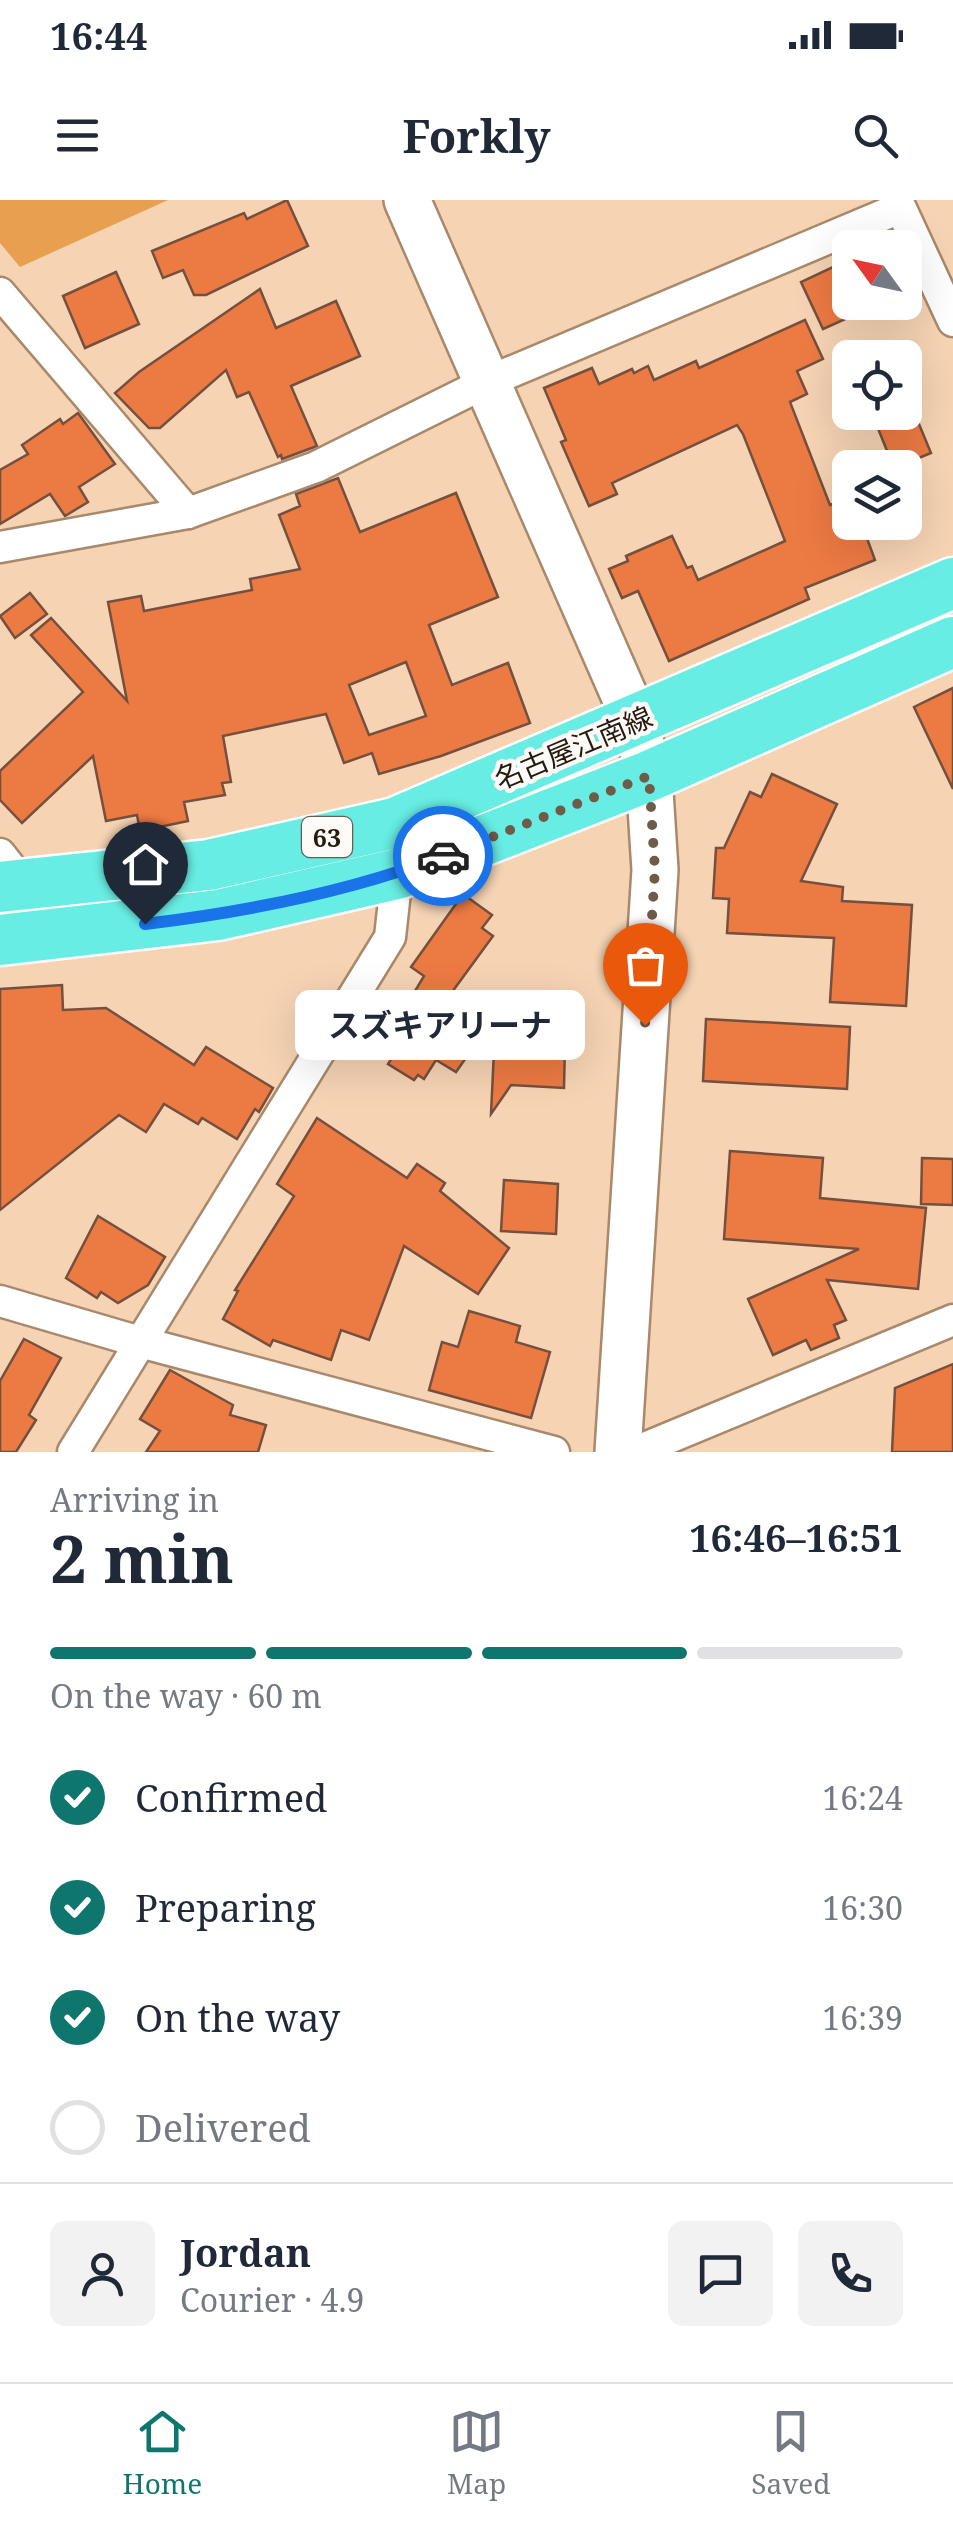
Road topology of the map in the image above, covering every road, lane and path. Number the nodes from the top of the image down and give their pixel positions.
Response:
1 (408, 200) edge
2 (898, 204) edge
3 (0, 294) edge
4 (953, 321) edge
5 (488, 382) junction
6 (188, 513) junction
7 (0, 547) edge
8 (953, 583) edge
9 (953, 642) edge
10 (635, 720) junction
11 (649, 776) junction
12 (396, 874) junction
13 (8, 876) edge
14 (0, 940) edge
15 (0, 1302) edge
16 (953, 1320) edge
17 (140, 1342) junction
18 (73, 1452) edge
19 (554, 1452) edge
20 (618, 1452) edge
21 (635, 1452) edge

1 - 5 street
2 - 4 street
2 - 5 street
3 - 6 street
5 - 6 street
5 - 10 street
6 - 7 street
8 - 10 main road, 名古屋江南線 / 63
9 - 11 main road, 名古屋江南線 / 63
10 - 11 street
10 - 13 main road, 名古屋江南線 / 63
11 - 12 main road, 名古屋江南線 / 63
11 - 20 street
12 - 14 main road, 名古屋江南線 / 63
12 - 17 street
15 - 17 street
16 - 21 street
17 - 18 street
17 - 19 street

